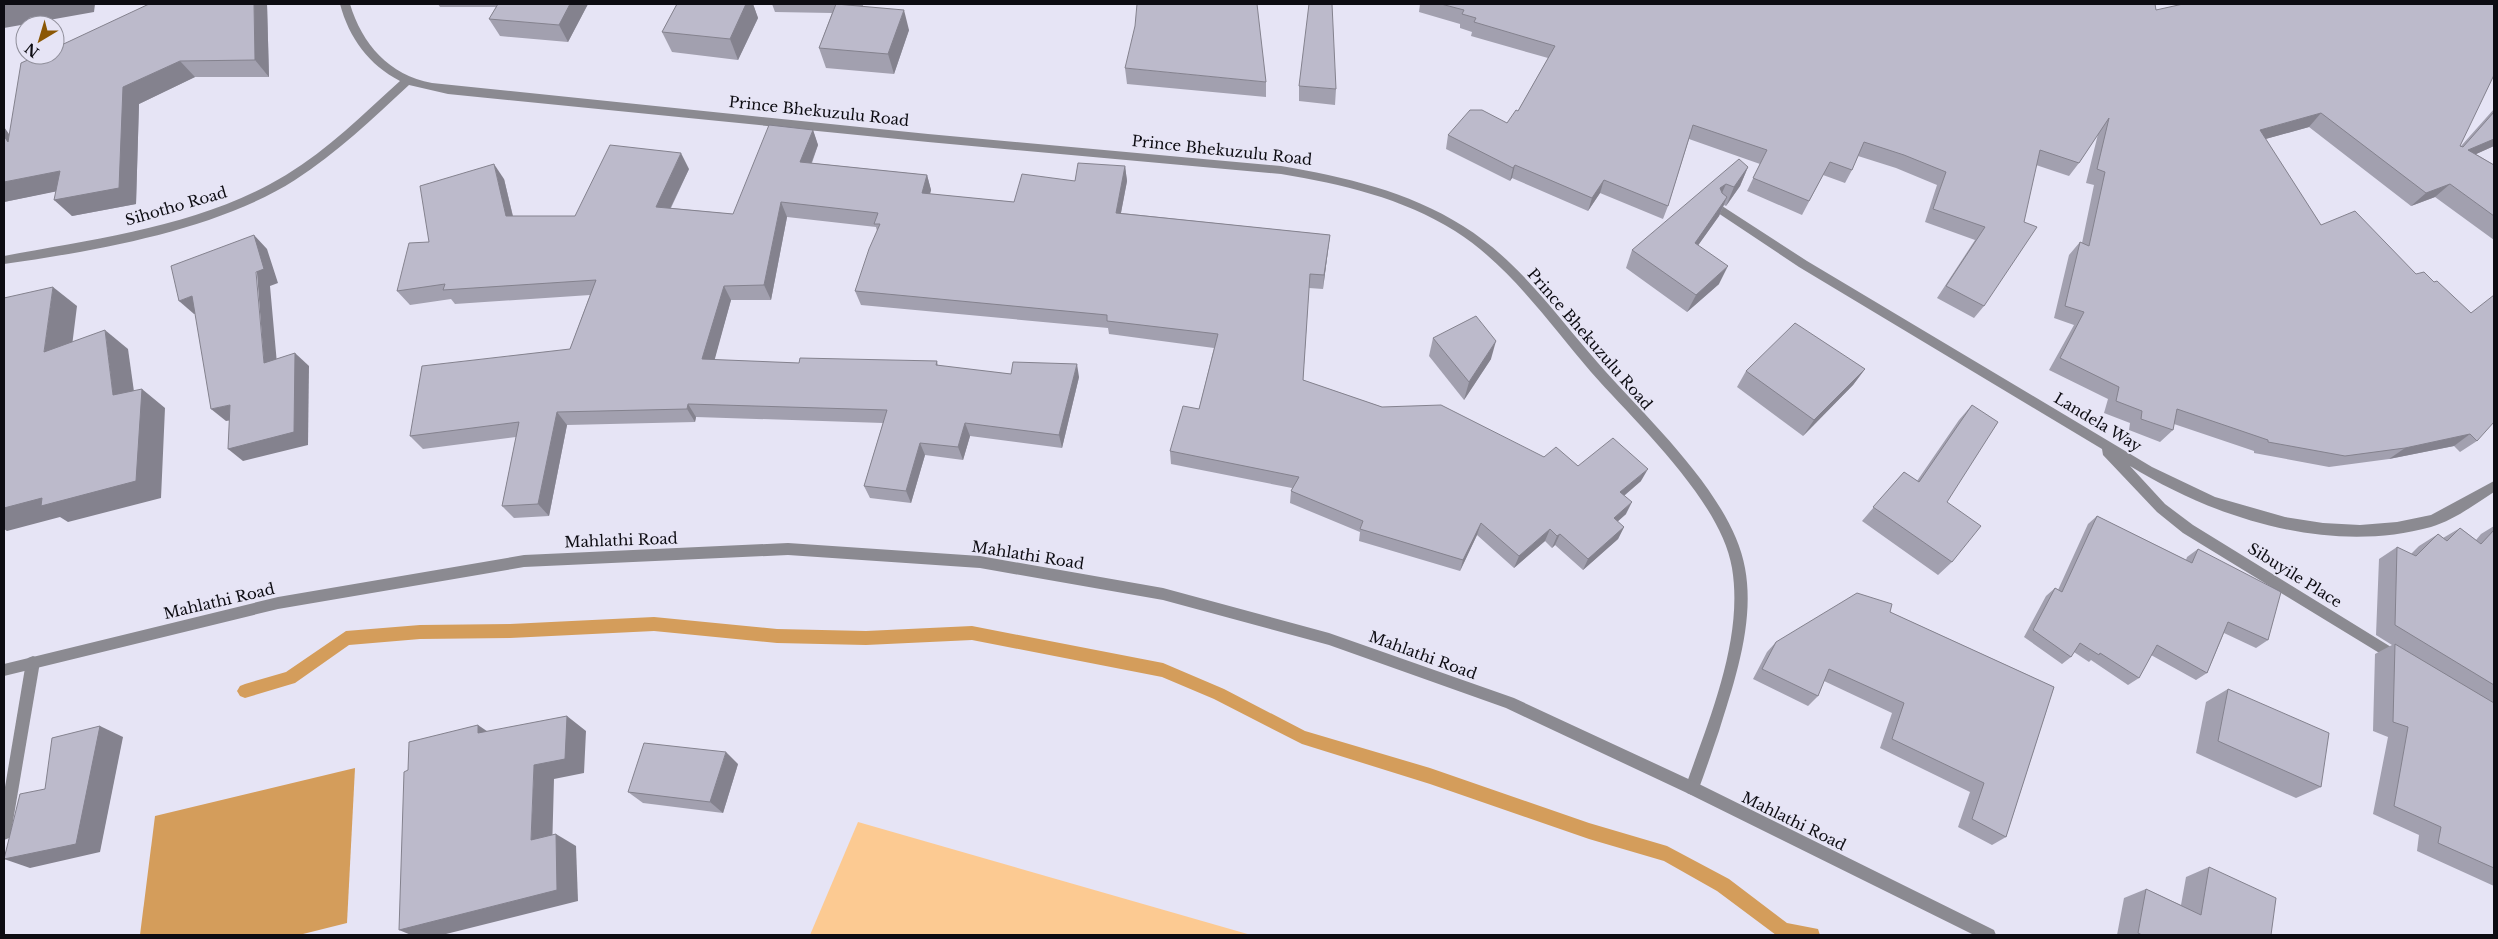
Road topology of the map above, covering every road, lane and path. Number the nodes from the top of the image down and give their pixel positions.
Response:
1 (345, 4) edge
2 (407, 81) junction
3 (1719, 208) edge
4 (4, 260) edge
5 (2095, 439) junction
6 (2494, 486) edge
7 (34, 662) junction
8 (2412, 667) edge
9 (4, 670) edge
10 (1692, 788) junction
11 (4, 833) edge
12 (1988, 935) edge

1 - 2 street, Prince Bhekuzulu Road
2 - 4 street, Sihotho Road
2 - 10 street, Prince Bhekuzulu Road
3 - 5 street, Landela Way
5 - 6 street, Landela Way
5 - 8 street, Sibuyile Place
7 - 9 street, Mahlathi Road
7 - 10 street, Mahlathi Road
7 - 11 street
10 - 12 street, Mahlathi Road

